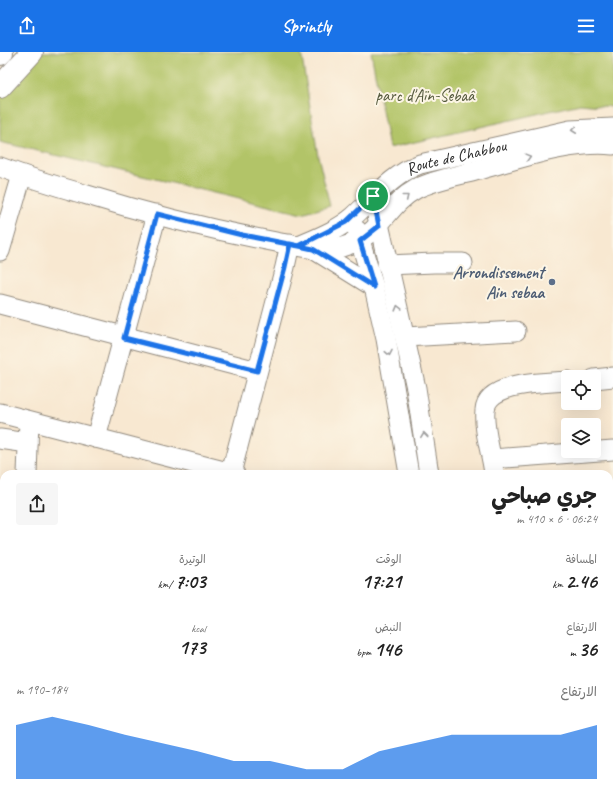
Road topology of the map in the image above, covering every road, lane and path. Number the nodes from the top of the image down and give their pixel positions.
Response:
1 (22, 52) edge
2 (32, 52) edge
3 (0, 80) edge
4 (0, 86) edge
5 (613, 128) edge
6 (613, 145) edge
7 (0, 167) edge
8 (22, 175) junction
9 (373, 196) junction
10 (157, 214) junction
11 (353, 217) junction
12 (379, 226) junction
13 (360, 241) junction
14 (301, 246) junction
15 (0, 251) edge
16 (463, 264) dead end
17 (387, 265) junction
18 (374, 287) junction
19 (0, 304) edge
20 (516, 331) dead end
21 (405, 337) junction
22 (124, 338) junction
23 (257, 371) junction
24 (613, 377) edge
25 (601, 378) edge
26 (561, 382) edge
27 (0, 413) edge
28 (30, 421) junction
29 (96, 438) junction
30 (0, 439) edge
31 (28, 443) junction
32 (613, 450) edge
33 (493, 467) edge
34 (27, 470) edge
35 (218, 470) edge
36 (234, 470) edge
37 (408, 470) edge
38 (428, 470) edge

1 - 3 main road
2 - 4 main road
5 -> 9 street, Route de Chabbou
12 -> 6 street, Route de Chabbou
7 - 8 street
8 - 10 street
8 - 15 street
9 - 11 street, Route de Chabbou
9 - 12 street
10 - 14 street
10 - 22 street
11 - 13 street
11 - 14 street, Route de Chabbou
12 - 13 street, Route de Chabbou
12 - 17 street
13 - 14 street
13 - 18 street
14 - 18 street
14 - 23 street
16 - 17 street
21 -> 17 street
18 -> 37 street
19 - 22 street
20 - 21 street
38 -> 21 street
22 - 23 street
22 - 29 street
23 - 36 street
24 - 25 street
26 - 33 street
27 - 28 street
28 - 29 street
28 - 31 street
29 - 35 street
30 - 31 street
31 - 34 street
32 - 33 street

